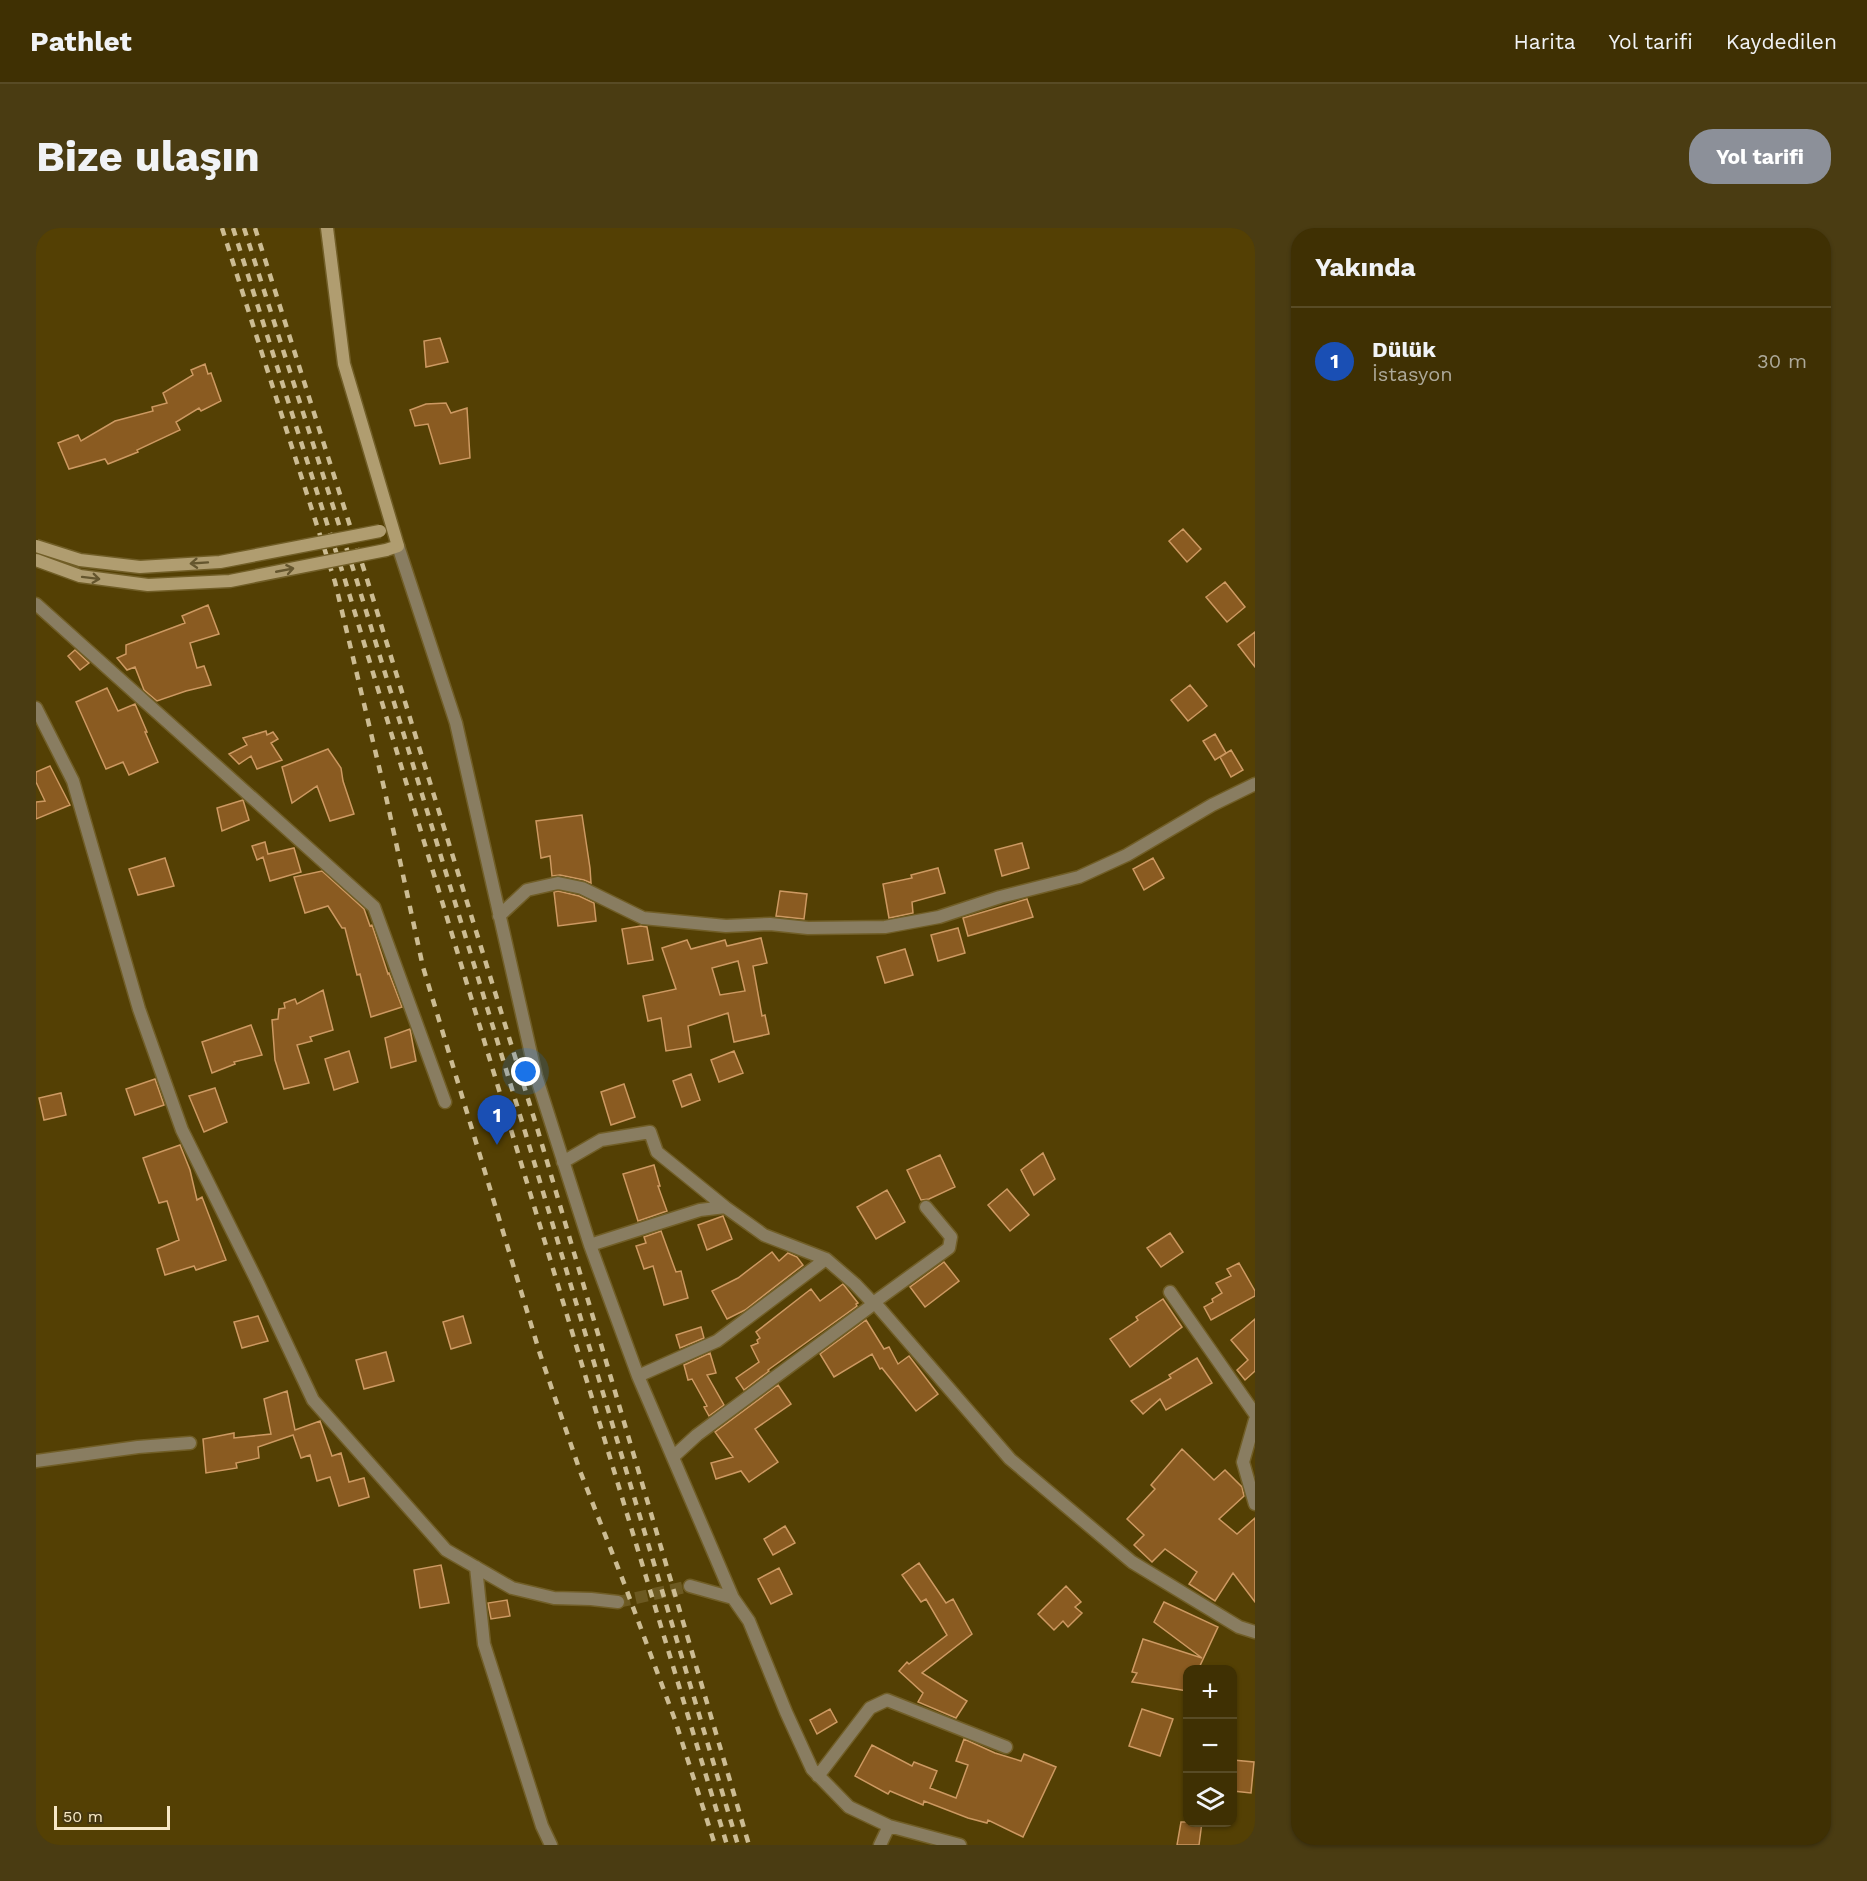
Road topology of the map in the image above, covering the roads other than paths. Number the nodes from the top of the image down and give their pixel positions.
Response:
1 (327, 228) edge
2 (386, 529) junction
3 (36, 546) edge
4 (392, 548) junction
5 (36, 560) edge
6 (36, 604) edge
7 (36, 708) edge
8 (1255, 784) edge
9 (499, 916) junction
10 (445, 1102) dead end
11 (563, 1162) junction
12 (725, 1207) junction
13 (926, 1207) dead end
14 (590, 1245) junction
15 (826, 1259) junction
16 (1170, 1292) dead end
17 (874, 1303) junction
18 (638, 1376) junction
19 (1255, 1414) edge
20 (1255, 1420) edge
21 (190, 1443) dead end
22 (673, 1457) junction
23 (36, 1461) edge
24 (1255, 1504) edge
25 (476, 1567) junction
26 (690, 1586) tunnel mouth
27 (733, 1598) junction
28 (618, 1602) tunnel mouth
29 (1255, 1632) edge
30 (1006, 1747) dead end
31 (818, 1776) junction
32 (889, 1826) junction
33 (551, 1845) edge
34 (880, 1845) edge
35 (960, 1845) edge

1 - 2 street
2 -> 3 street, bridge
2 - 4 street
5 -> 4 street, bridge
4 - 9 street
6 - 10 street
7 - 25 street
8 - 9 street
9 - 11 street
11 - 12 street
11 - 14 street
12 - 14 street
12 - 15 street
13 - 17 street
14 - 18 street
15 - 17 street
15 - 18 street
16 - 19 street
17 - 22 street
17 - 29 street
18 - 22 street
20 - 24 street
21 - 23 street
22 - 27 street
25 - 28 street
25 - 33 street
26 - 27 street
27 - 31 street
30 - 31 street
31 - 32 street
32 - 34 street
32 - 35 street

